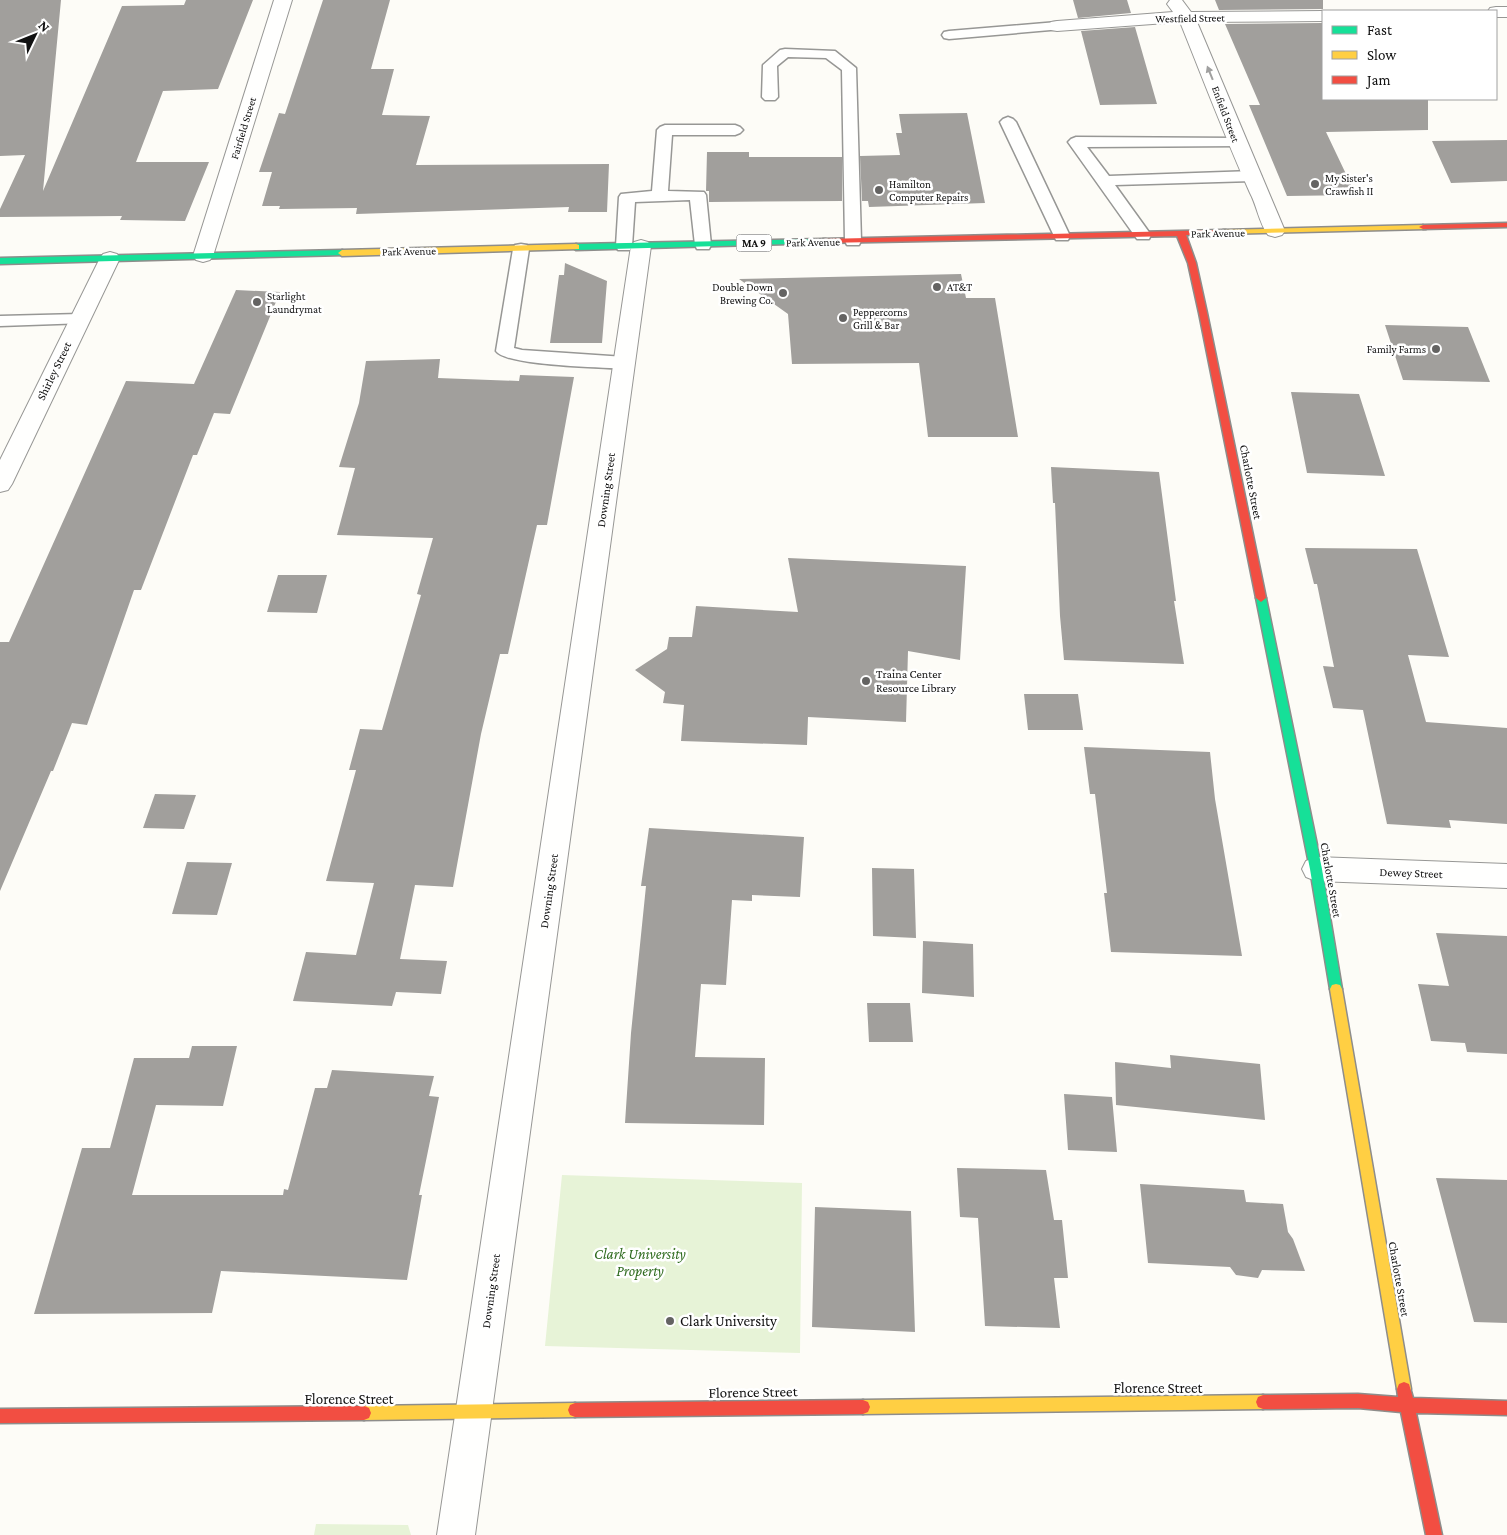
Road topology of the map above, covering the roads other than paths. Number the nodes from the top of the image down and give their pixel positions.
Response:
1 (283, 0) edge
2 (1173, 0) edge
3 (1322, 16) edge
4 (1187, 18) junction
5 (1057, 26) joint
6 (949, 35) dead end
7 (770, 97) dead end
8 (1008, 122) dead end
9 (735, 130) dead end
10 (1237, 143) junction
11 (1253, 176) junction
12 (1103, 181) junction
13 (660, 196) junction
14 (1507, 225) edge
15 (1275, 231) junction
16 (1143, 234) junction
17 (1181, 234) junction
18 (1062, 236) junction
19 (853, 241) junction
20 (703, 245) junction
21 (632, 246) junction
22 (521, 249) junction
23 (203, 256) junction
24 (110, 258) junction
25 (0, 261) edge
26 (80, 318) junction
27 (0, 321) edge
28 (625, 363) junction
29 (0, 484) edge
30 (1316, 869) junction
31 (1507, 876) edge
32 (1408, 1405) junction
33 (1507, 1408) edge
34 (474, 1413) junction
35 (0, 1416) edge
36 (456, 1535) edge
37 (1434, 1535) edge

1 - 23 street, Fairfield Street
2 - 4 street, Enfield Street
3 - 4 street, Westfield Street
4 - 5 street, Westfield Street
10 -> 4 street, Enfield Street
5 - 6 lane
7 - 19 lane
8 - 18 lane
9 - 13 lane
10 - 11 street, Enfield Street
10 - 12 lane
11 - 12 lane
11 - 15 street, Enfield Street
12 - 16 lane
13 - 20 lane
13 - 21 lane
14 - 15 main road, Park Avenue / MA 9
15 - 17 main road, Park Avenue / MA 9
16 - 17 main road, Park Avenue / MA 9
16 - 18 main road, Park Avenue / MA 9
17 - 30 main road, Charlotte Street
18 - 19 main road, Park Avenue / MA 9
19 - 20 main road, Park Avenue / MA 9
20 - 21 main road, Park Avenue / MA 9
21 - 22 main road, Park Avenue / MA 9
21 - 28 street, Downing Street
22 - 23 main road, Park Avenue / MA 9
22 - 28 lane
23 - 24 main road, Park Avenue / MA 9
24 - 25 main road, Park Avenue / MA 9
24 - 26 street, Shirley Street
26 - 27 lane
26 - 29 street, Shirley Street
28 - 34 street, Downing Street
30 - 31 street, Dewey Street
30 - 32 main road, Charlotte Street
32 - 33 main road, Florence Street
32 - 34 main road, Florence Street
32 - 37 main road, Charlotte Street
34 - 35 main road, Florence Street
34 - 36 street, Downing Street

